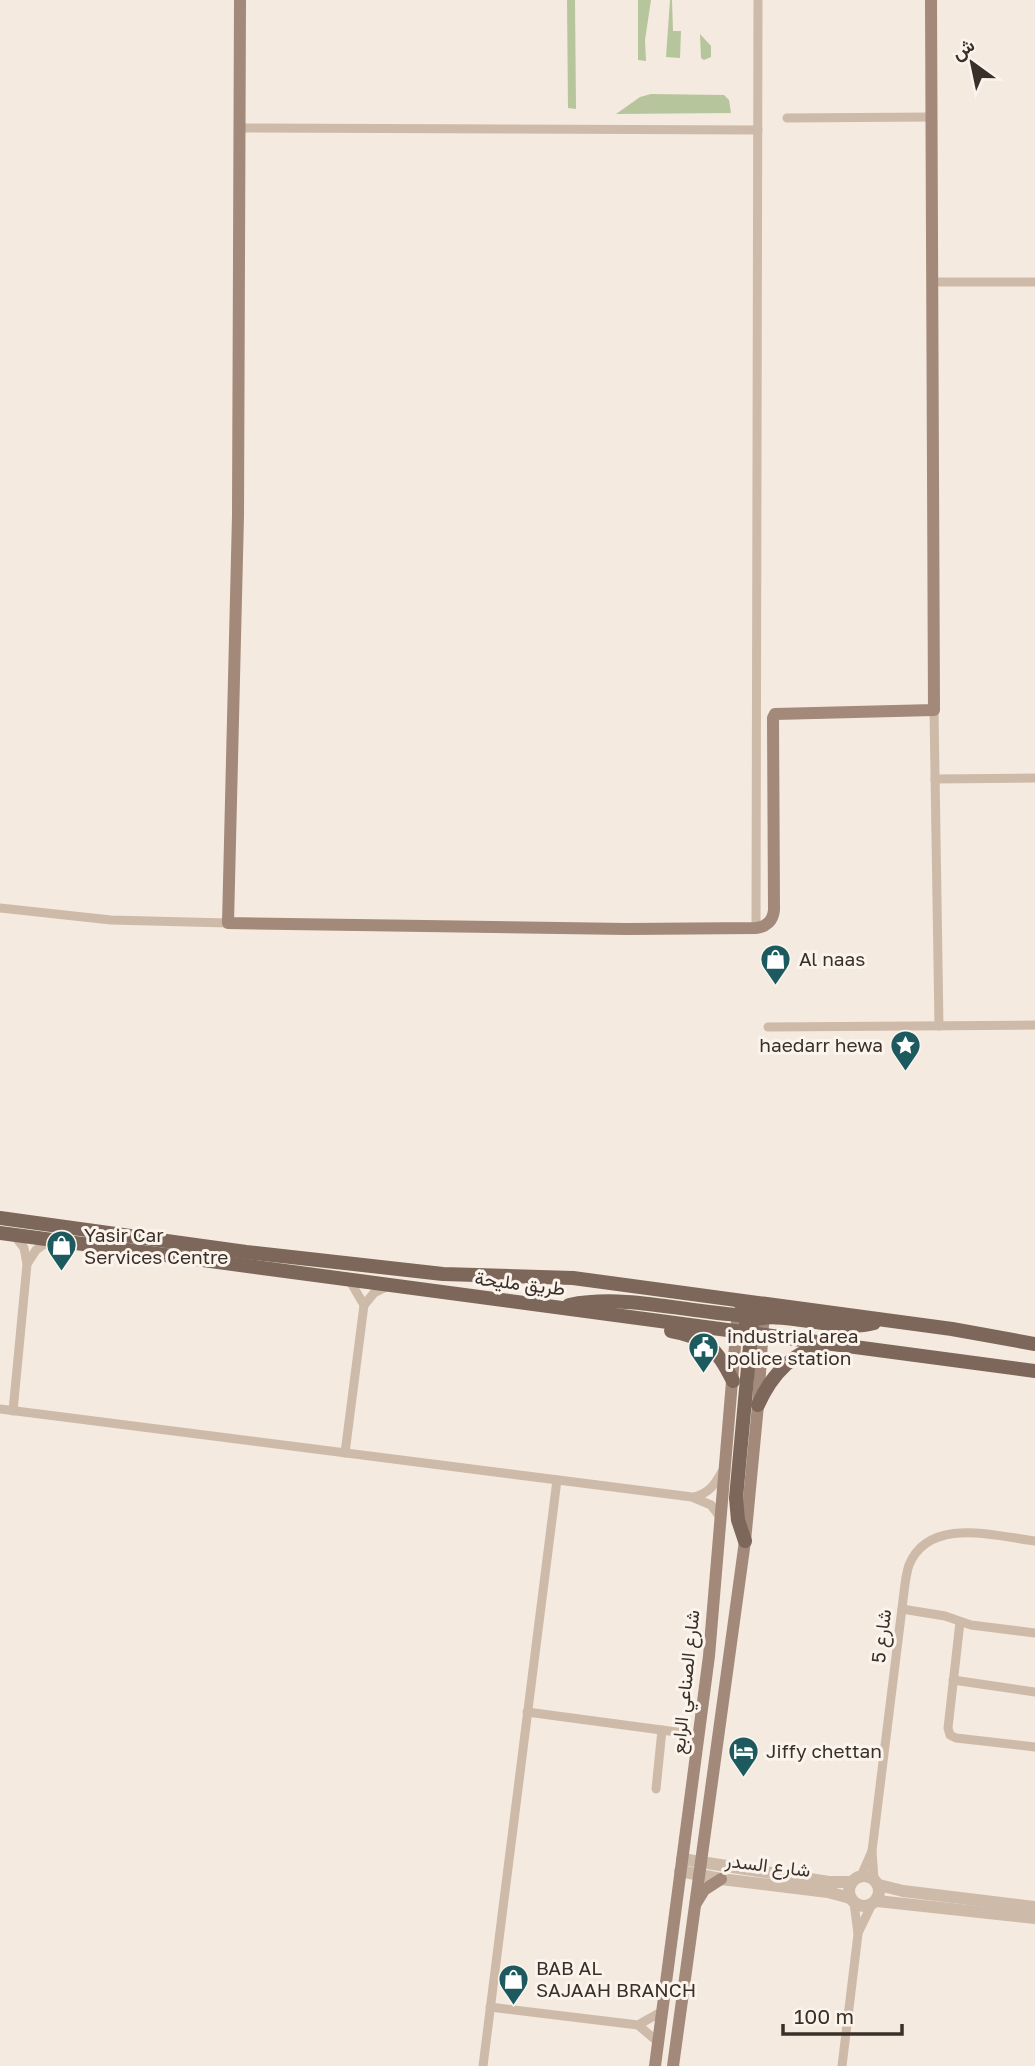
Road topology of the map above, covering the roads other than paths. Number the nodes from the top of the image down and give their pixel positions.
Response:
1 (240, 0) edge
2 (758, 0) edge
3 (931, 0) edge
4 (931, 117) junction
5 (787, 118) dead end
6 (241, 128) junction
7 (758, 130) junction
8 (932, 282) junction
9 (1035, 282) edge
10 (934, 710) junction
11 (1035, 778) edge
12 (935, 779) junction
13 (0, 908) edge
14 (228, 923) junction
15 (756, 928) junction
16 (1035, 1025) edge
17 (939, 1026) junction
18 (768, 1027) dead end
19 (0, 1218) edge
20 (7, 1234) edge
21 (50, 1240) junction
22 (27, 1264) junction
23 (350, 1281) junction
24 (388, 1286) junction
25 (364, 1305) junction
26 (558, 1307) junction
27 (751, 1317) junction
28 (642, 1319) junction
29 (832, 1344) junction
30 (1035, 1344) edge
31 (1035, 1371) edge
32 (733, 1381) junction
33 (758, 1405) junction
34 (0, 1409) edge
35 (13, 1411) junction
36 (345, 1453) junction
37 (724, 1470) junction
38 (557, 1480) junction
39 (692, 1497) junction
40 (720, 1517) junction
41 (745, 1541) junction
42 (1035, 1541) edge
43 (902, 1609) junction
44 (960, 1622) junction
45 (1035, 1633) edge
46 (953, 1680) junction
47 (1035, 1692) edge
48 (527, 1712) junction
49 (662, 1730) junction
50 (699, 1735) junction
51 (1035, 1747) edge
52 (656, 1789) dead end
53 (872, 1851) junction
54 (681, 1865) junction
55 (699, 1869) junction
56 (721, 1879) junction
57 (856, 1879) junction
58 (877, 1882) junction
59 (852, 1901) junction
60 (875, 1902) junction
61 (694, 1906) junction
62 (1035, 1907) edge
63 (1035, 1918) edge
64 (858, 1934) junction
65 (490, 2007) junction
66 (661, 2011) junction
67 (638, 2025) junction
68 (658, 2042) junction
69 (483, 2066) edge
70 (655, 2066) edge
71 (673, 2066) edge
72 (842, 2066) edge

1 - 6 main road
2 - 7 street
3 - 4 main road
4 - 5 street
4 - 8 main road
6 - 7 street
6 - 14 main road
7 - 15 street
8 - 9 street
8 - 10 main road
10 - 12 street
10 - 15 main road
11 - 12 street
12 - 17 street
13 - 14 street
14 - 15 main road
16 - 17 street
17 - 18 street
19 - 27 main road, طريق مليحة
20 - 21 main road, طريق مليحة
20 - 22 street
21 - 22 street
21 - 23 main road, طريق مليحة
22 - 35 street
23 - 24 main road, طريق مليحة
23 - 25 street
24 - 25 street
24 - 26 main road, طريق مليحة
25 - 36 street
26 - 27 main road
26 - 28 main road, طريق مليحة
27 - 28 main road, طريق مليحة
27 - 29 main road, طريق مليحة
27 - 30 main road, طريق مليحة
27 - 32 main road, شارع الصناعي الرابع
27 - 33 main road, شارع الصناعي الرابع
27 - 41 main road
28 - 32 main road
29 - 31 main road, طريق مليحة
29 - 33 main road
32 - 37 main road, شارع الصناعي الرابع
33 - 41 main road, شارع الصناعي الرابع
34 - 35 street
35 - 36 street
36 - 38 street
37 - 39 street
37 - 40 main road, شارع الصناعي الرابع
38 - 39 street
38 - 48 street
39 - 40 street
40 - 50 main road, شارع الصناعي الرابع
41 - 55 main road, شارع الصناعي الرابع
42 - 43 street, شارع 5
43 - 44 street
43 - 53 street, شارع 5
44 - 45 street
44 - 46 street
46 - 47 street
46 - 51 street
48 - 49 street
48 - 65 street
49 - 50 street
49 - 52 street
50 - 54 main road, شارع الصناعي الرابع
53 - 57 street, شارع 5
53 - 58 street, شارع 5
54 - 55 street, شارع السدر
54 - 66 main road, شارع الصناعي الرابع
55 - 56 street, شارع السدر
55 - 57 street, شارع السدر
55 - 61 main road, شارع الصناعي الرابع
56 - 59 street, شارع السدر
56 - 61 main road
57 - 58 street
57 - 59 street
58 - 60 street
58 - 62 street
59 - 60 street
59 - 64 street
60 - 63 street
60 - 64 street
61 - 71 main road, شارع الصناعي الرابع
64 - 72 street
65 - 67 street
65 - 69 street
66 - 67 street
66 - 68 main road, شارع الصناعي الرابع
67 - 68 street
68 - 70 main road, شارع الصناعي الرابع

